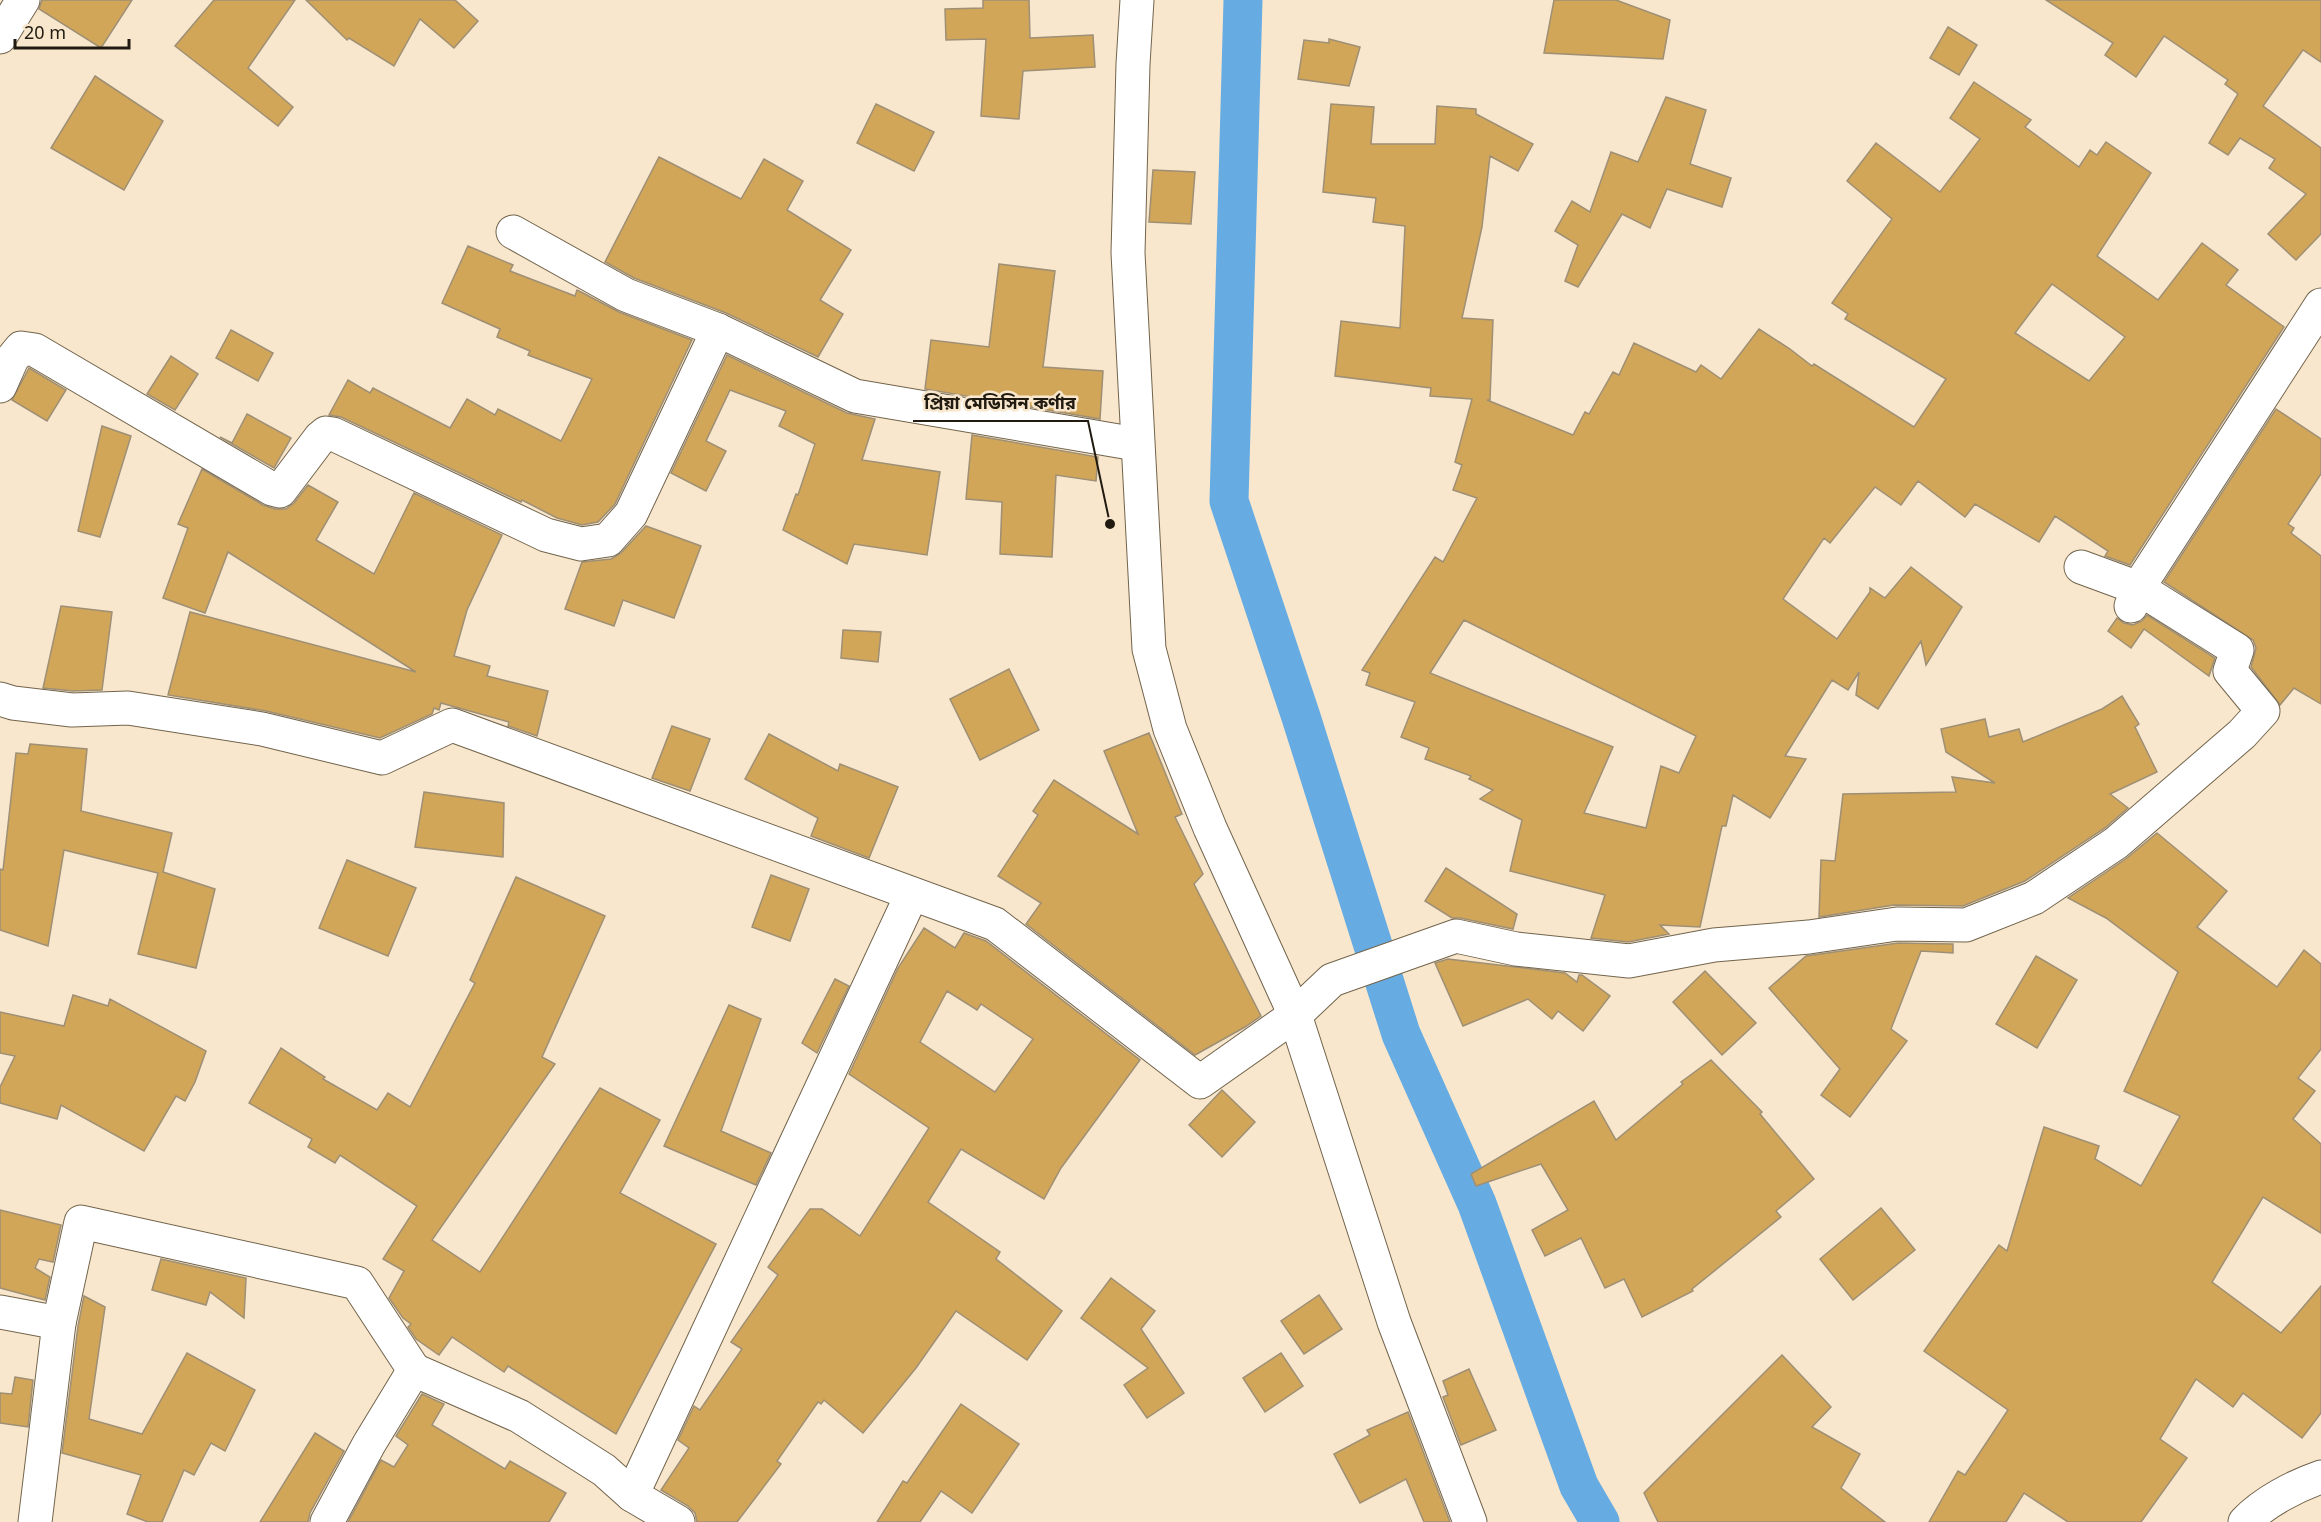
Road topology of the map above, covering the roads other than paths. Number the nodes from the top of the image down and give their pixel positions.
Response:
1 (23, 0) edge
2 (1137, 0) edge
3 (0, 37) edge
4 (513, 232) dead end
5 (2321, 305) edge
6 (718, 330) junction
7 (10, 344) edge
8 (0, 386) edge
9 (1136, 444) junction
10 (2081, 567) dead end
11 (2134, 597) junction
12 (0, 699) edge
13 (912, 894) junction
14 (1295, 1015) junction
15 (0, 1312) edge
16 (59, 1323) junction
17 (414, 1370) junction
18 (2321, 1477) edge
19 (632, 1495) junction
20 (34, 1522) edge
21 (327, 1522) edge
22 (678, 1522) edge
23 (1470, 1522) edge
24 (2245, 1522) edge

1 - 3 street
2 - 9 street
4 - 6 street
5 - 11 street
6 - 7 street
6 - 9 street
7 - 8 street
9 - 14 street
10 - 11 street
11 - 14 street
12 - 13 street
13 - 14 street
13 - 19 street
14 - 23 street
15 - 16 street
16 - 17 street
16 - 20 street
17 - 19 street
17 - 21 street
18 - 24 street
19 - 22 street

